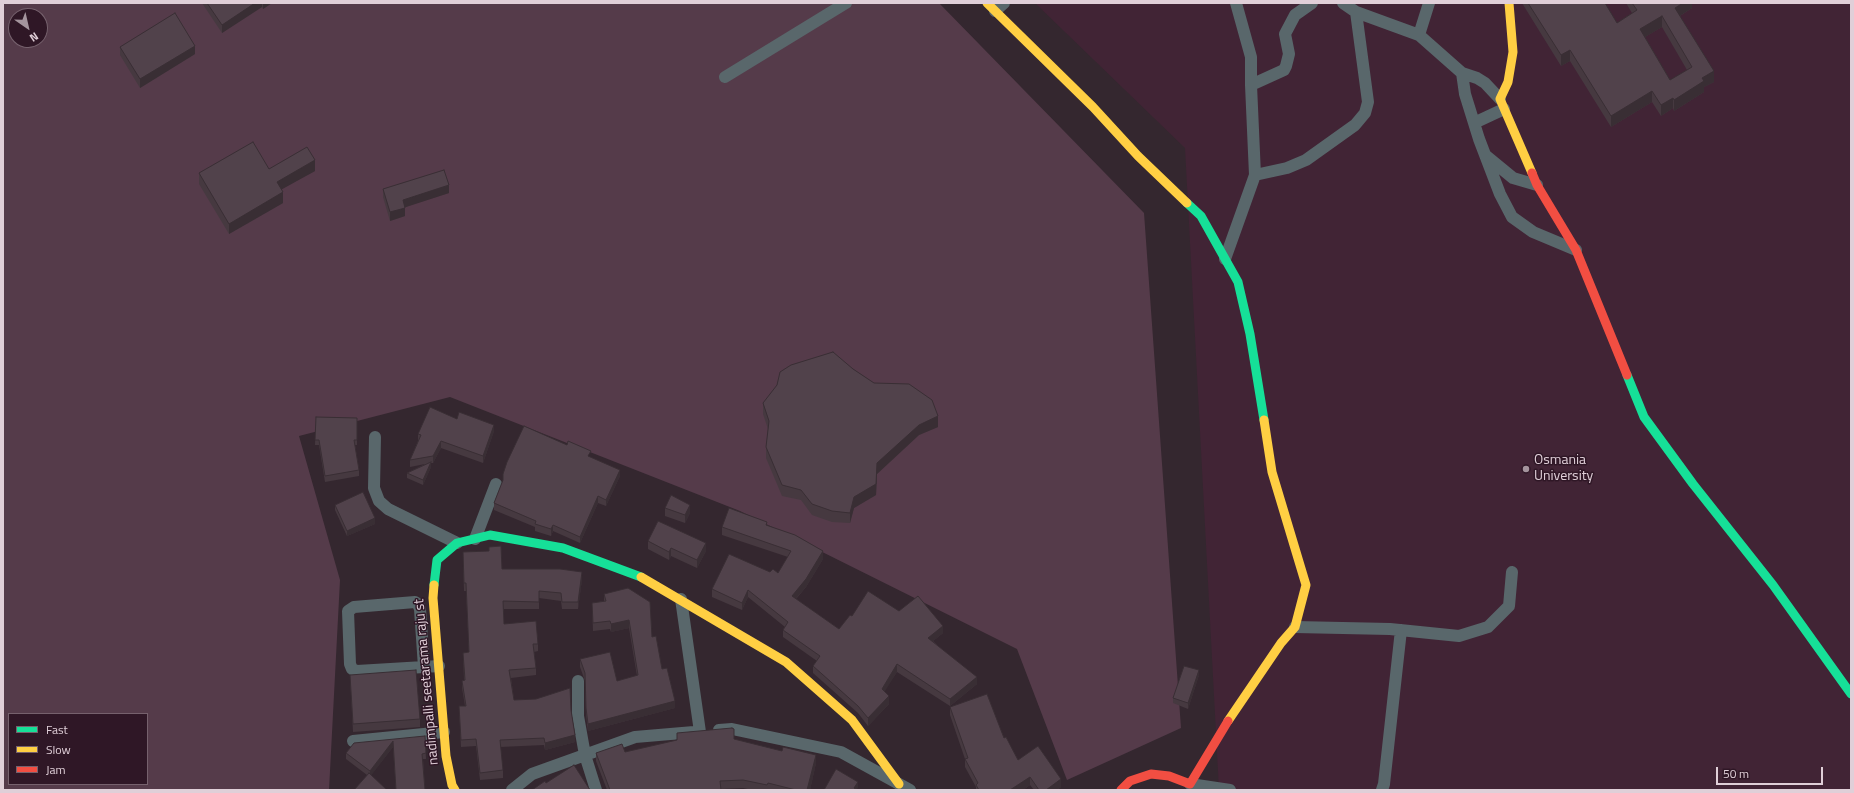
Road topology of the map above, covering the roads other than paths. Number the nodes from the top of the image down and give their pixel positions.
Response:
1 (846, 3) edge
2 (1236, 3) edge
3 (1312, 3) edge
4 (1343, 3) edge
5 (1429, 3) edge
6 (1509, 3) edge
7 (995, 6) edge
8 (1356, 12) junction
9 (1419, 35) junction
10 (1462, 73) junction
11 (726, 77) dead end
12 (1251, 85) junction
13 (1502, 104) junction
14 (1474, 123) junction
15 (1485, 155) junction
16 (1255, 174) junction
17 (1537, 185) junction
18 (1576, 250) junction
19 (1225, 259) junction
20 (375, 437) dead end
21 (496, 484) dead end
22 (475, 539) junction
23 (457, 543) junction
24 (1512, 572) dead end
25 (682, 599) junction
26 (1295, 627) junction
27 (1401, 630) junction
28 (438, 666) junction
29 (424, 667) junction
30 (578, 680) dead end
31 (1851, 694) edge
32 (444, 732) junction
33 (700, 732) junction
34 (353, 741) dead end
35 (585, 755) junction
36 (899, 784) junction
37 (1190, 784) junction
38 (455, 790) edge
39 (512, 790) edge
40 (596, 790) edge
41 (910, 790) edge
42 (1121, 790) edge
43 (1230, 790) edge
44 (1382, 790) edge

1 - 11 street
2 - 12 street
3 - 12 street
4 - 8 street
5 - 9 street
6 - 13 street
7 - 19 street
8 - 9 street
8 - 16 street
9 - 10 street
10 - 13 street
10 - 14 street
12 - 16 street
13 - 14 street
13 - 17 street
14 - 15 street
15 - 17 street
15 - 18 street
16 - 19 street
17 - 18 street
18 - 31 street
19 - 26 street
20 - 23 street
21 - 22 street
22 - 23 street, nadimpalli seetarama raju st
22 - 25 street, nadimpalli seetarama raju st
23 - 28 street, nadimpalli seetarama raju st
24 - 27 street
25 - 33 street
25 - 36 street, nadimpalli seetarama raju st
26 - 27 street
26 - 37 street
27 - 44 street
28 - 29 street
28 - 32 street, nadimpalli seetarama raju st
29 - 29 street
30 - 35 street
32 - 34 street
32 - 38 street, nadimpalli seetarama raju st
33 - 35 street
33 - 36 street
35 - 39 street
35 - 40 street
36 - 41 street
37 - 42 street
37 - 43 street

